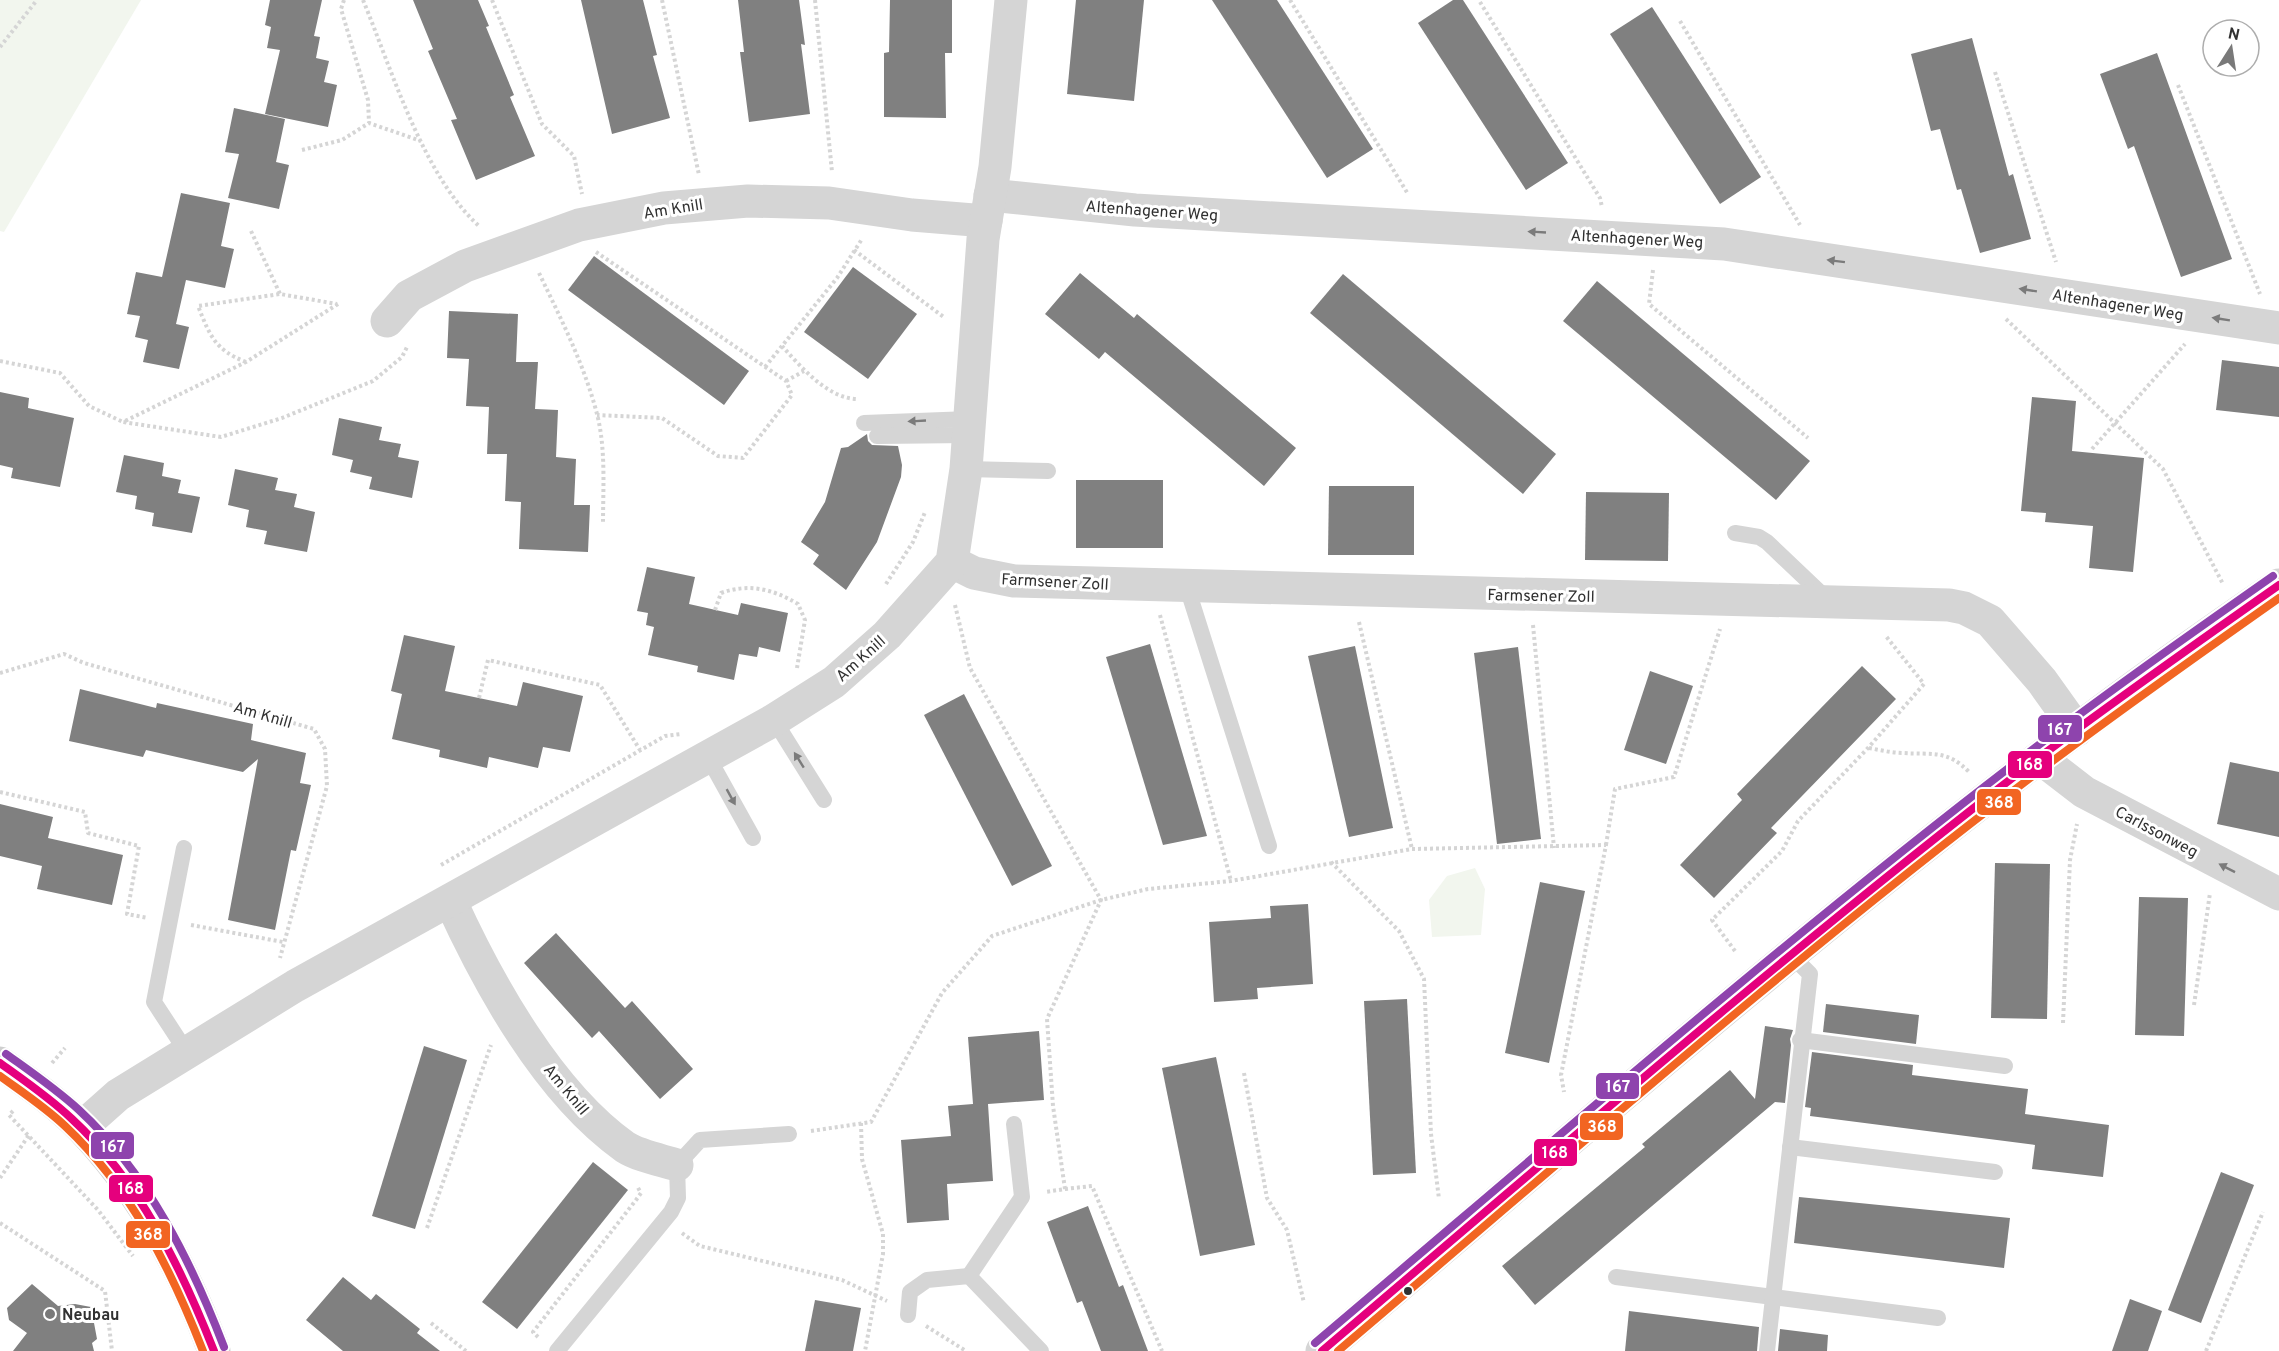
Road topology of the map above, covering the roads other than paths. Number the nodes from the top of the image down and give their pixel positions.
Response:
1 (1011, 0) edge
2 (988, 208) junction
3 (2272, 316) edge
4 (399, 330) road end
5 (864, 423) dead end
6 (970, 427) junction
7 (877, 436) dead end
8 (966, 469) junction
9 (1048, 471) dead end
10 (1735, 532) dead end
11 (952, 562) junction
12 (2279, 585) edge
13 (1187, 587) junction
14 (1830, 602) junction
15 (774, 720) junction
16 (2077, 730) junction
17 (698, 746) junction
18 (2040, 758) junction
19 (824, 800) dead end
20 (753, 838) dead end
21 (1269, 846) dead end
22 (184, 848) dead end
23 (2279, 894) edge
24 (451, 902) junction
25 (1790, 954) junction
26 (1800, 1040) junction
27 (186, 1051) junction
28 (0, 1063) edge
29 (2006, 1066) dead end
30 (1014, 1124) dead end
31 (82, 1127) junction
32 (789, 1134) road end
33 (1790, 1146) junction
34 (677, 1165) junction
35 (1995, 1172) dead end
36 (969, 1276) junction
37 (1616, 1277) dead end
38 (1773, 1296) junction
39 (908, 1315) dead end
40 (1938, 1318) dead end
41 (214, 1351) edge
42 (557, 1351) edge
43 (1041, 1351) edge
44 (1322, 1351) edge
45 (1767, 1351) edge

1 - 2 street
3 -> 2 street, Altenhagener Weg
2 - 4 street, Am Knill
2 - 6 street
6 -> 5 lane
6 - 7 lane
6 - 8 street
8 - 9 lane
8 - 11 street
10 - 14 lane
11 - 13 street, Farmsener Zoll
11 - 15 street, Am Knill
12 - 16 street
13 - 14 street, Farmsener Zoll
13 - 21 lane
14 - 16 street, Farmsener Zoll
15 - 17 street, Am Knill
19 -> 15 lane
16 - 18 street
17 -> 20 lane
17 - 24 street, Am Knill
23 -> 18 street, Carlssonweg
18 - 25 street
22 - 27 lane
24 - 27 street, Am Knill
24 - 34 street, Am Knill
25 - 26 lane
25 - 44 street
26 - 29 lane
26 - 33 lane
27 - 31 street, Am Knill
28 - 31 main road
30 - 36 lane
31 - 41 main road
32 - 34 lane
33 - 35 lane
33 - 38 lane
34 - 42 lane
36 - 39 lane
36 - 43 lane
37 - 38 lane
38 - 40 lane
38 - 45 lane

